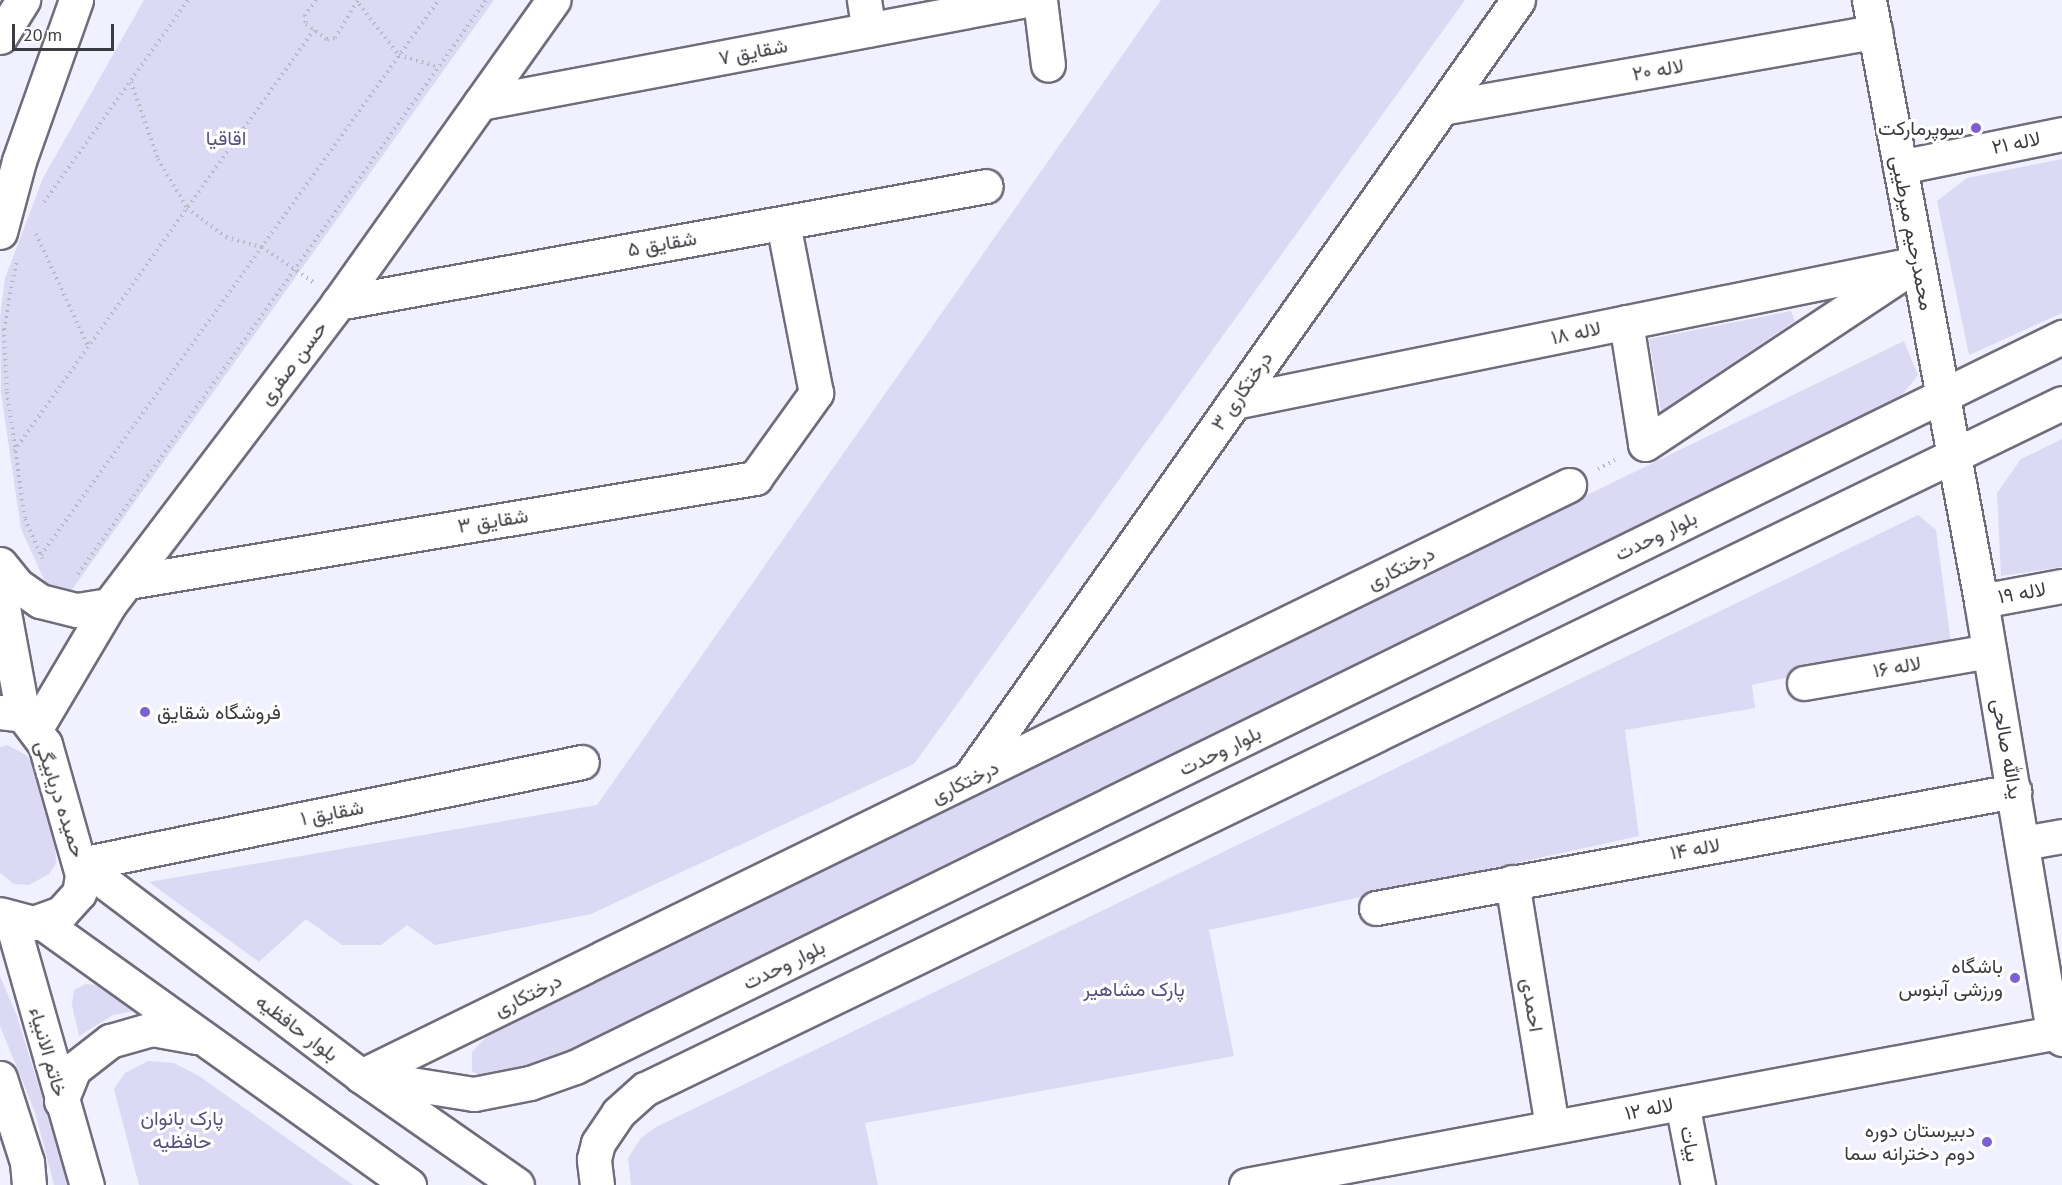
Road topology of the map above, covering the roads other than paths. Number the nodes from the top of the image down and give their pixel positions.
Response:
1 (23, 0) edge
2 (76, 0) edge
3 (553, 0) edge
4 (1026, 0) edge
5 (1040, 0) edge
6 (1518, 0) edge
7 (1869, 0) edge
8 (866, 15) edge
9 (1875, 32) junction
10 (0, 37) edge
11 (1048, 65) dead end
12 (480, 104) junction
13 (1442, 108) junction
14 (2062, 134) edge
15 (1900, 166) junction
16 (986, 186) dead end
17 (783, 222) junction
18 (9, 244) edge
19 (1918, 262) junction
20 (338, 303) junction
21 (1626, 322) junction
22 (2062, 337) edge
23 (1943, 396) junction
24 (1234, 402) junction
25 (2062, 404) edge
26 (1953, 455) junction
27 (1569, 485) road end
28 (0, 564) edge
29 (2062, 586) edge
30 (0, 591) edge
31 (119, 594) junction
32 (1981, 601) junction
33 (1989, 651) junction
34 (1804, 683) dead end
35 (20, 718) edge
36 (582, 762) dead end
37 (967, 782) junction
38 (2014, 791) junction
39 (2062, 836) edge
40 (2023, 843) junction
41 (81, 864) junction
42 (1512, 882) junction
43 (1376, 908) dead end
44 (17, 918) edge
45 (2057, 1036) edge
46 (204, 1039) junction
47 (361, 1076) junction
48 (0, 1078) edge
49 (61, 1101) junction
50 (1682, 1103) junction
51 (1552, 1127) junction
52 (29, 1185) edge
53 (87, 1185) edge
54 (409, 1185) edge
55 (517, 1185) edge
56 (597, 1185) edge
57 (1246, 1185) edge
58 (1698, 1185) edge

1 - 10 street
2 - 18 street
3 - 12 street, حسن صفری
4 - 8 street, شقایق ۷
5 - 11 street
6 - 13 street, درختکاری ۳
7 - 9 street, محمدرحیم میرطیبی
8 - 12 street, شقایق ۷
9 - 13 street, لاله ۲۰
9 - 15 street, محمدرحیم میرطیبی
12 - 20 street, حسن صفری
13 - 24 street, درختکاری ۳
14 - 15 street, لاله ۲۱
15 - 19 street, محمدرحیم میرطیبی
16 - 17 street, شقایق ۵
17 - 20 street, شقایق ۵
17 - 31 street, شقایق ۳
19 - 21 street, لاله ۱۸
19 - 21 street
19 - 23 street, محمدرحیم میرطیبی
20 - 31 street, حسن صفری
21 - 24 street, لاله ۱۸
22 - 23 street, بلوار وحدت
23 - 26 street, محمدرحیم میرطیبی
23 - 47 street, بلوار وحدت
24 - 37 street, درختکاری ۳
25 - 26 street
26 - 32 street, یدالله صالحی
26 - 56 street
27 - 37 street, درختکاری
28 - 31 street, شقایق ۳
29 - 32 street, لاله ۱۹
30 - 35 street, حمیده دریابیگی
31 - 35 street, حسن صفری
32 - 33 street, یدالله صالحی
33 - 34 street, لاله ۱۶
33 - 38 street, یدالله صالحی
35 - 41 street, حمیده دریابیگی
36 - 41 street, شقایق ۱
37 - 47 street, درختکاری
38 - 40 street, یدالله صالحی
38 - 42 street, لاله ۱۴
39 - 40 street
40 - 45 street, یدالله صالحی
41 - 44 street, حمیده دریابیگی
41 - 47 street, بلوار حافظیه
42 - 43 street, لاله ۱۴
42 - 51 street, احمدی
44 - 46 street
44 - 49 street, خاتم الانبیاء
45 - 50 street, لاله ۱۲
46 - 49 street
46 - 54 street
47 - 55 street, بلوار حافظیه
48 - 52 street
49 - 53 street, خاتم الانبیاء
50 - 51 street, لاله ۱۲
50 - 58 street, بیات
51 - 57 street, لاله ۱۲

